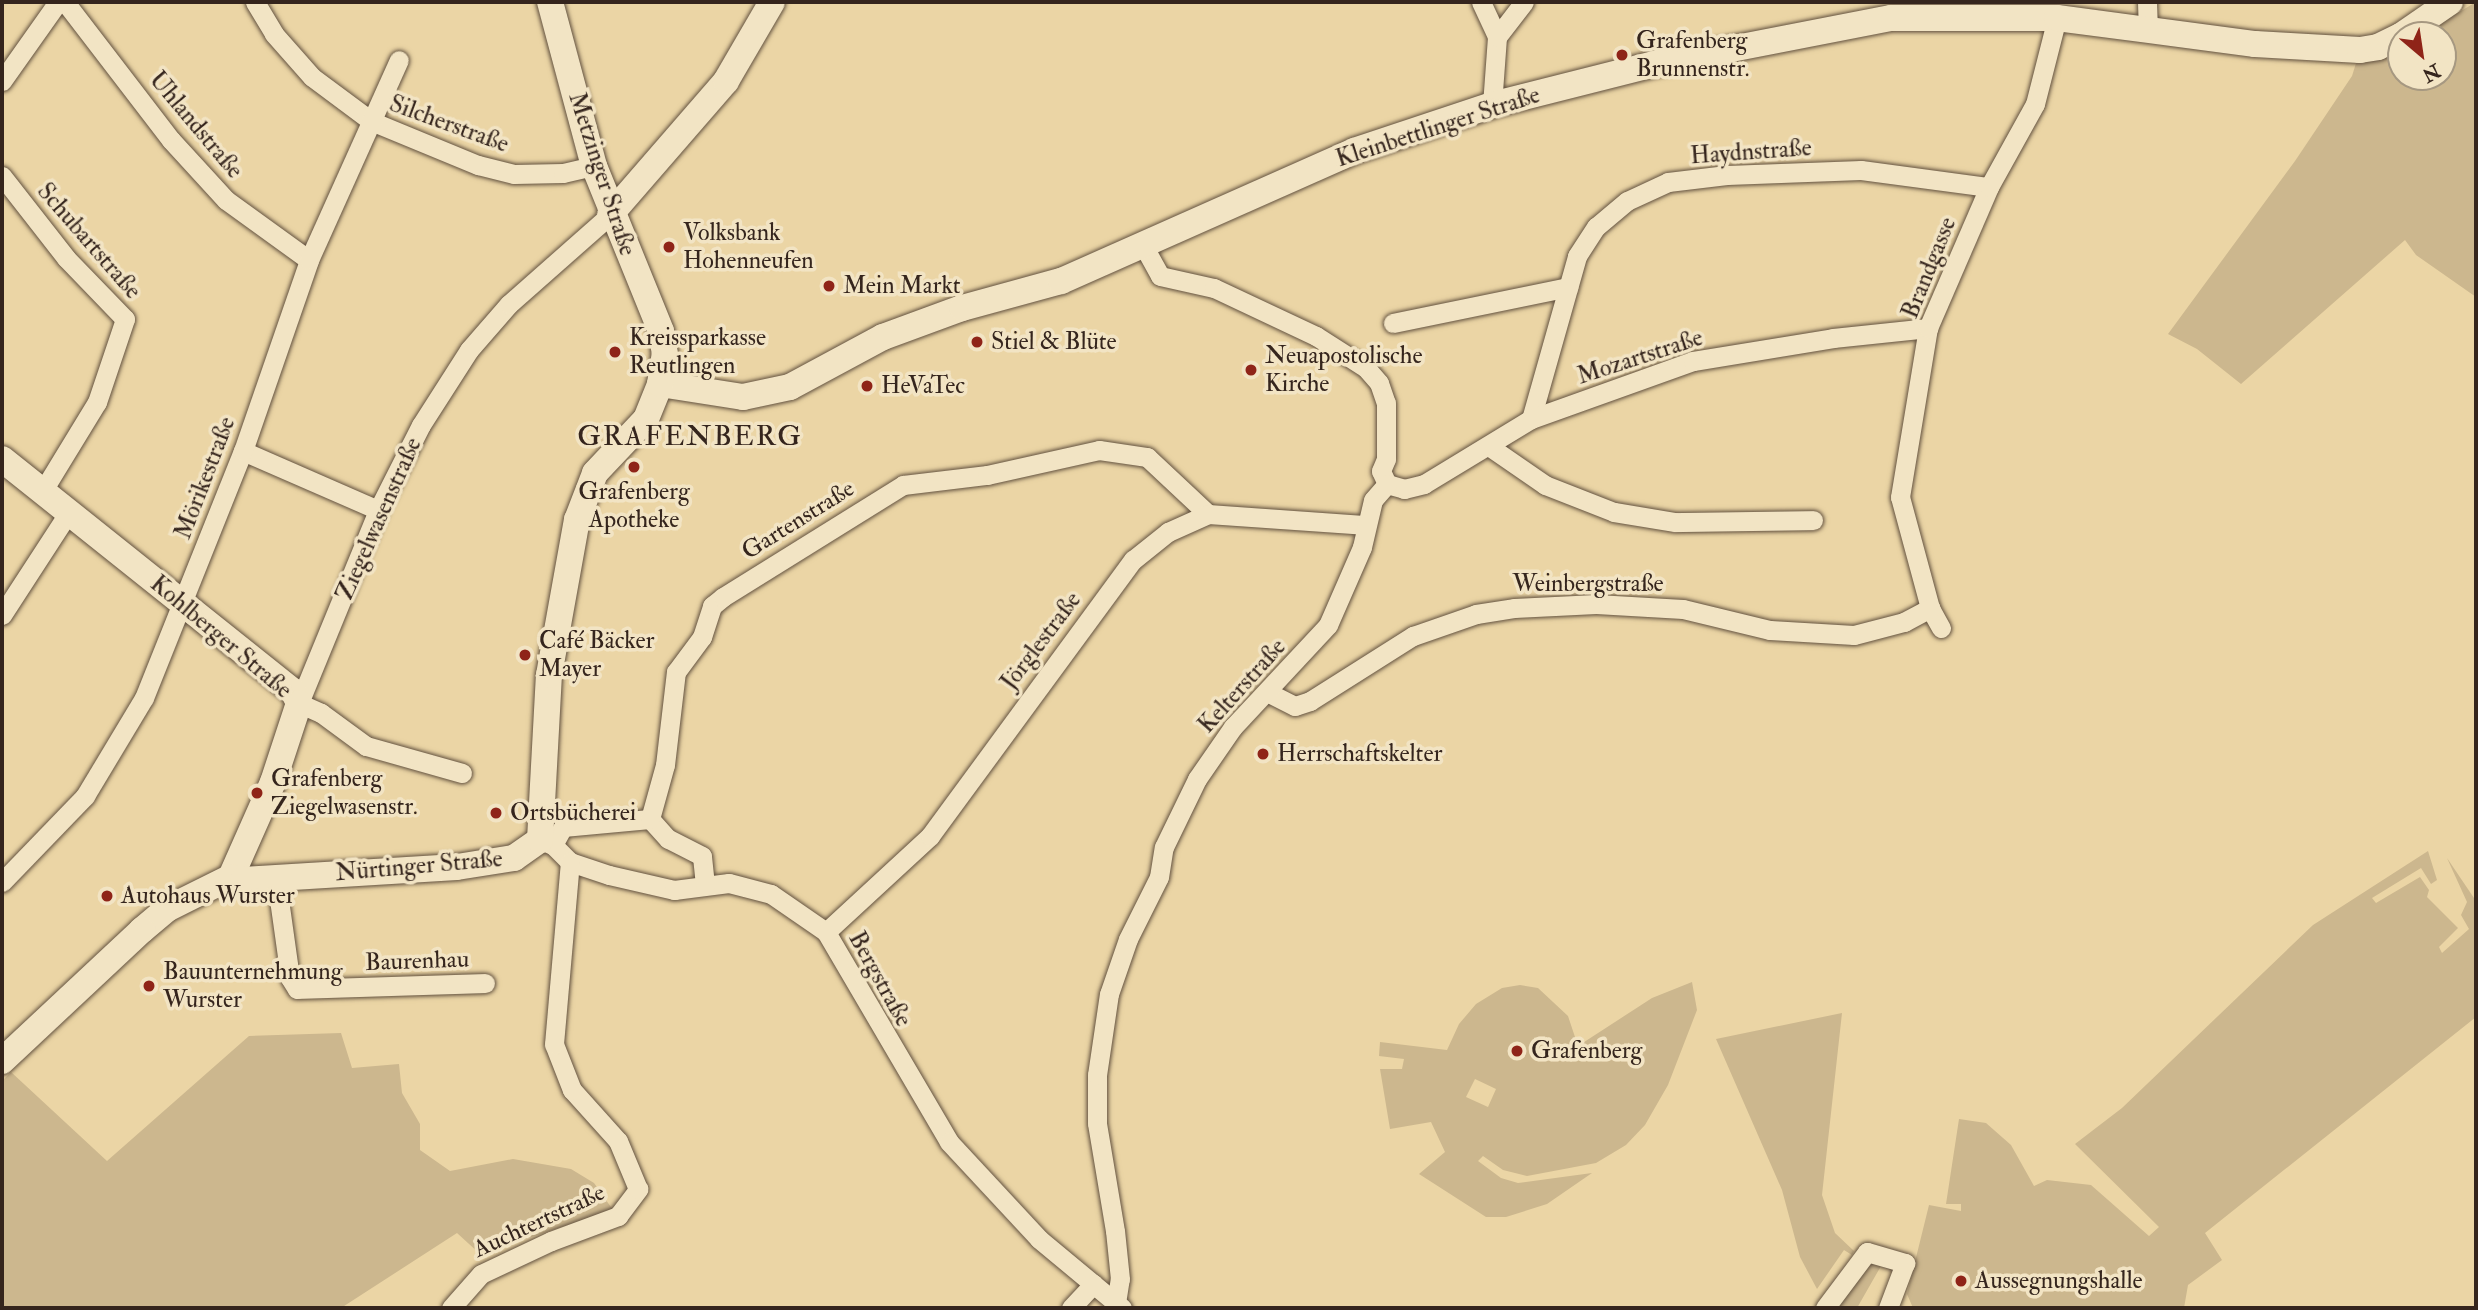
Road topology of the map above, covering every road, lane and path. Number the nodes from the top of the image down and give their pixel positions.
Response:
1 (58, 2) edge
2 (65, 2) edge
3 (255, 2) edge
4 (550, 2) edge
5 (772, 2) edge
6 (1481, 2) edge
7 (1524, 2) edge
8 (2147, 2) edge
9 (2450, 2) edge
10 (2057, 18) junction
11 (2421, 21) edge
12 (2148, 29) junction
13 (1497, 37) junction
14 (2387, 39) edge
15 (399, 60) dead end
16 (2, 81) edge
17 (1492, 105) junction
18 (371, 121) junction
19 (594, 166) junction
20 (2, 176) edge
21 (1989, 187) junction
22 (610, 215) junction
23 (1143, 245) junction
24 (309, 260) junction
25 (1568, 288) junction
26 (1393, 323) dead end
27 (1928, 328) junction
28 (660, 384) junction
29 (1531, 419) junction
30 (1490, 447) junction
31 (243, 451) junction
32 (2, 458) edge
33 (1387, 484) junction
34 (43, 492) junction
35 (378, 510) junction
36 (69, 512) junction
37 (1208, 514) junction
38 (1813, 520) dead end
39 (1364, 525) junction
40 (182, 604) junction
41 (1930, 608) junction
42 (2, 615) edge
43 (1941, 628) dead end
44 (1266, 692) junction
45 (299, 703) junction
46 (462, 773) dead end
47 (650, 819) junction
48 (546, 843) junction
49 (570, 862) junction
50 (231, 877) junction
51 (276, 878) junction
52 (2, 882) edge
53 (705, 885) junction
54 (826, 932) junction
55 (485, 983) dead end
56 (2, 1061) edge
57 (1093, 1284) junction
58 (1119, 1306) edge
59 (451, 1308) edge
60 (1072, 1308) edge
61 (1825, 1308) edge
62 (1888, 1308) edge

1 - 16 street
2 - 24 street, Uhlandstraße
3 - 18 street, Silcherstraße
4 - 19 street, Metzinger Straße
5 - 22 street
6 - 13 street
7 - 13 street
8 - 12 street
9 - 11 street
10 - 12 street, Kleinbettlinger Straße
10 - 17 street, Kleinbettlinger Straße
10 - 21 street, Brandgasse
12 - 14 street, Kleinbettlinger Straße
13 - 17 street
15 - 18 street, Mörikestraße
17 - 23 street, Kleinbettlinger Straße
18 - 19 street, Silcherstraße
18 - 24 street, Mörikestraße
19 - 22 street, Metzinger Straße
20 - 34 street, Schubartstraße
21 - 25 street, Haydnstraße
21 - 27 street, Brandgasse
22 - 28 street, Metzinger Straße
22 - 35 street, Ziegelwasenstraße
23 - 28 street, Kleinbettlinger Straße
23 - 33 street
24 - 31 street, Mörikestraße
25 - 26 street
25 - 29 street, Haydnstraße
27 - 29 street, Mozartstraße
27 - 41 street, Brandgasse
28 - 48 street
29 - 30 street, Mozartstraße
30 - 33 street, Mozartstraße
30 - 38 street
31 - 35 street
31 - 40 street, Mörikestraße
32 - 34 street, Kohlberger Straße
33 - 39 street, Kelterstraße
34 - 36 street, Kohlberger Straße
35 - 45 street, Ziegelwasenstraße
36 - 40 street, Kohlberger Straße
36 - 42 street
37 - 39 street, Jörglestraße
37 - 47 street, Gartenstraße
37 - 54 street, Jörglestraße
39 - 44 street, Kelterstraße
40 - 45 street, Kohlberger Straße
40 - 52 street, Mörikestraße
41 - 43 street, Brandgasse
41 - 44 street, Weinbergstraße
44 - 58 street, Kelterstraße
45 - 46 street, Kohlberger Straße
45 - 50 street, Ziegelwasenstraße
47 - 48 street
47 - 53 street
48 - 49 street, Bergstraße
48 - 51 street, Nürtinger Straße
49 - 53 street, Bergstraße
49 - 59 street, Auchtertstraße
50 - 51 street, Nürtinger Straße
50 - 56 street, Nürtinger Straße
51 - 55 street, Baurenhau
53 - 54 street, Bergstraße
54 - 57 street, Bergstraße
57 - 58 street, Bergstraße
57 - 60 street
61 - 62 street

